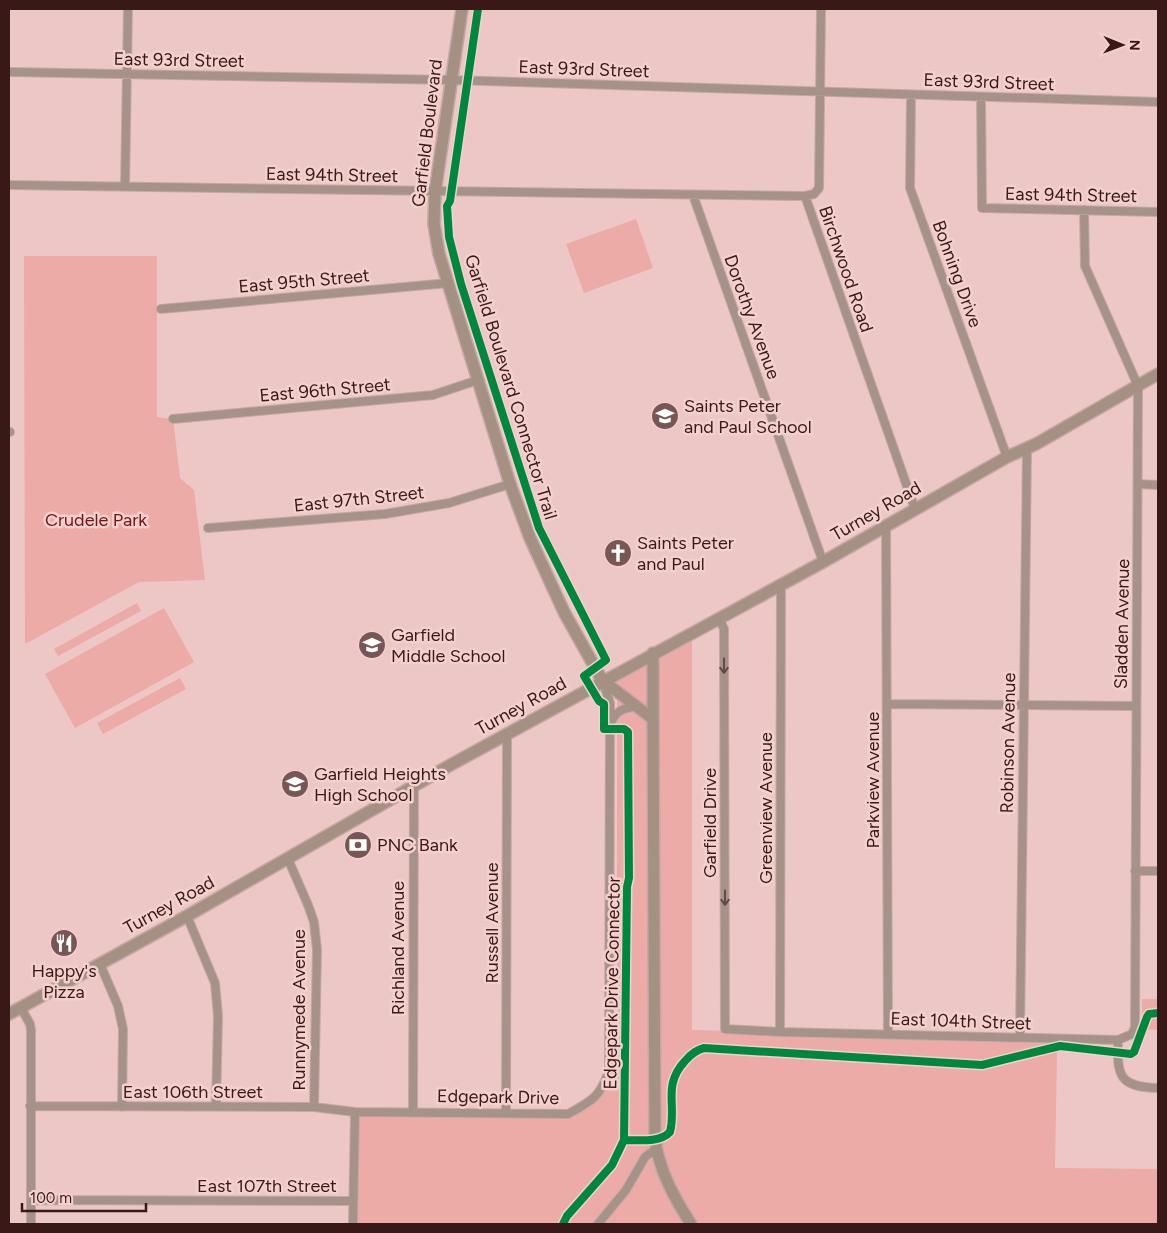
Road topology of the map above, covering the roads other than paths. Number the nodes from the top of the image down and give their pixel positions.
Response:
1 (128, 9) edge
2 (462, 9) edge
3 (820, 9) edge
4 (9, 72) edge
5 (127, 74) junction
6 (451, 80) junction
7 (819, 91) junction
8 (912, 95) junction
9 (981, 98) junction
10 (1158, 102) edge
11 (9, 185) edge
12 (125, 186) junction
13 (435, 192) junction
14 (693, 194) junction
15 (805, 196) junction
16 (1084, 210) junction
17 (1158, 212) edge
18 (449, 283) junction
19 (161, 309) dead end
20 (1158, 374) edge
21 (478, 380) junction
22 (1138, 386) junction
23 (173, 419) dead end
24 (1026, 448) junction
25 (1006, 457) junction
26 (510, 484) junction
27 (1138, 484) junction
28 (1158, 485) edge
29 (915, 509) junction
30 (886, 527) junction
31 (208, 528) dead end
32 (823, 562) junction
33 (781, 583) junction
34 (719, 618) junction
35 (653, 654) junction
36 (602, 680) junction
37 (888, 704) junction
38 (1024, 704) junction
39 (636, 706) junction
40 (1136, 706) junction
41 (653, 719) junction
42 (610, 725) junction
43 (507, 734) junction
44 (414, 786) junction
45 (288, 859) junction
46 (1134, 871) junction
47 (1158, 871) edge
48 (188, 916) junction
49 (100, 964) junction
50 (21, 1008) junction
51 (9, 1014) edge
52 (725, 1029) joint
53 (780, 1032) junction
54 (888, 1034) junction
55 (1020, 1037) junction
56 (1118, 1040) junction
57 (1158, 1088) edge
58 (30, 1106) junction
59 (216, 1106) junction
60 (314, 1107) junction
61 (122, 1108) junction
62 (413, 1111) junction
63 (355, 1112) junction
64 (506, 1112) junction
65 (656, 1149) junction
66 (31, 1200) junction
67 (353, 1201) junction
68 (30, 1224) edge
69 (353, 1224) edge
70 (598, 1224) edge
71 (691, 1224) edge

1 - 5 street
2 - 6 street, Garfield Boulevard
3 - 7 street, Birchwood Road
4 - 5 street, East 93rd Street
5 - 6 street, East 93rd Street
5 - 12 street
6 - 7 street, East 93rd Street
6 - 13 street, Garfield Boulevard
7 - 8 street, East 93rd Street
7 - 15 street, Birchwood Road
8 - 9 street, East 93rd Street
8 - 25 street, Bohning Drive
9 - 10 street, East 93rd Street
9 - 16 street, East 94th Street
11 - 12 street, East 94th Street
12 - 13 street, East 94th Street
13 - 14 street, East 94th Street
13 - 18 street, Garfield Boulevard
14 - 15 street, East 94th Street
14 - 32 street, Dorothy Avenue
15 - 29 street, Birchwood Road
16 - 17 street, East 94th Street
16 - 22 street, Sladden Avenue
18 - 19 street, East 95th Street
18 - 21 street, Garfield Boulevard
20 - 22 street, Turney Road
21 - 23 street, East 96th Street
21 - 26 street, Garfield Boulevard
22 - 24 street, Turney Road
22 - 27 street, Sladden Avenue
24 - 25 street, Turney Road
24 - 38 street, Robinson Avenue
25 - 29 street, Turney Road
26 - 31 street, East 97th Street
26 - 36 street, Garfield Boulevard
27 - 28 street
27 - 40 street, Sladden Avenue
29 - 30 street, Turney Road
30 - 32 street, Turney Road
30 - 37 street, Parkview Avenue
32 - 33 street, Turney Road
33 - 34 street, Turney Road
33 - 53 street, Greenview Avenue
34 - 35 street, Turney Road
34 -> 52 street, Garfield Drive
35 - 36 street, Turney Road
35 - 41 street
36 - 39 street
36 - 42 street, Edgepark Drive
36 - 43 street, Turney Road
37 - 38 street
37 - 54 street, Parkview Avenue
38 - 40 street
38 - 55 street, Robinson Avenue
39 - 41 street
39 - 42 street
40 - 46 street, Sladden Avenue
41 - 65 street
42 - 64 street, Edgepark Drive
43 - 44 street, Turney Road
43 - 64 street, Russell Avenue
44 - 45 street, Turney Road
44 - 62 street, Richland Avenue
45 - 48 street, Turney Road
45 - 60 street, Runnymede Avenue
46 - 47 street
46 - 56 street, Sladden Avenue
48 - 49 street, Turney Road
48 - 59 street
49 - 50 street, Turney Road
49 - 61 street
50 - 51 street, Turney Road
50 - 58 street
52 - 53 street, East 104th Street
53 - 54 street, East 104th Street
54 - 55 street, East 104th Street
55 - 56 street, East 104th Street
56 - 57 street
58 - 61 street, East 106th Street
58 - 66 street
59 - 60 street, East 106th Street
59 - 61 street, East 106th Street
60 - 63 street, East 106th Street
62 - 63 street, Edgepark Drive
62 - 64 street, Edgepark Drive
63 - 67 street
65 - 70 street
65 - 71 street
66 - 67 street, East 107th Street
66 - 68 street
67 - 69 street

